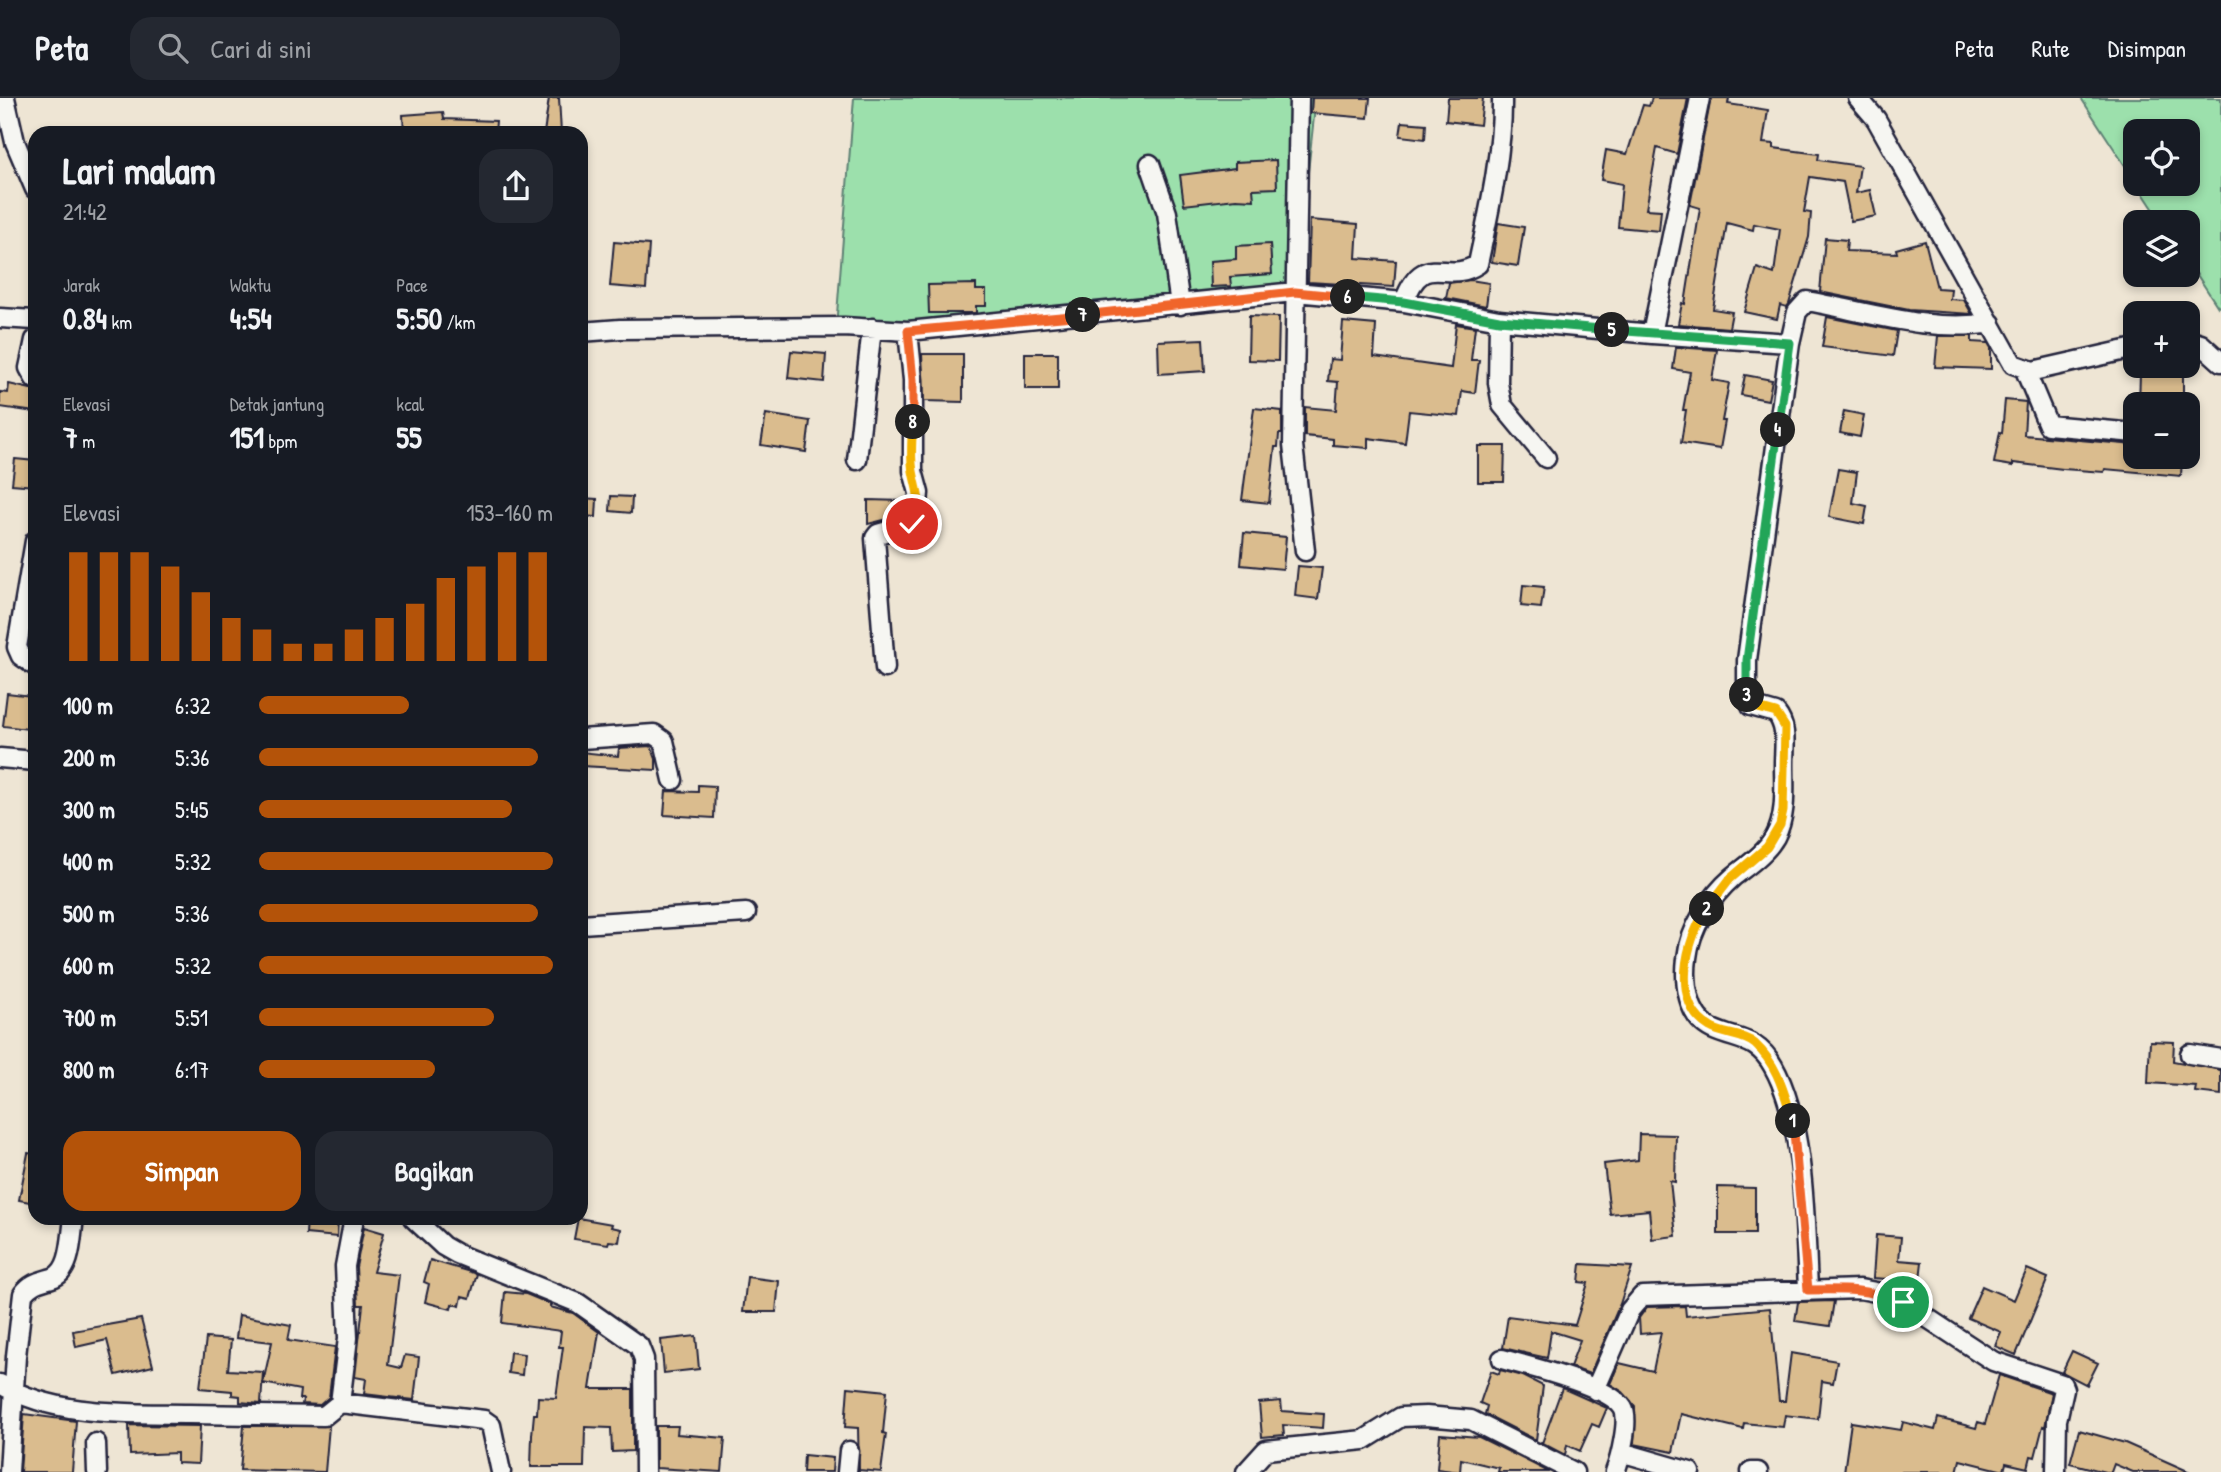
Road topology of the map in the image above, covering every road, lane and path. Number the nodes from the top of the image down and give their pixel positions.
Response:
1 (5, 98) edge
2 (1298, 98) edge
3 (1502, 98) edge
4 (1700, 98) edge
5 (1858, 98) edge
6 (1150, 164) dead end
7 (28, 173) edge
8 (1295, 292) junction
9 (1404, 302) junction
10 (1180, 305) junction
11 (0, 318) edge
12 (28, 320) edge
13 (1499, 320) junction
14 (1991, 323) junction
15 (872, 328) junction
16 (588, 331) edge
17 (908, 331) junction
18 (1652, 334) junction
19 (1790, 343) junction
20 (2200, 344) edge
21 (2123, 351) edge
22 (2221, 362) edge
23 (2025, 370) junction
24 (2123, 432) edge
25 (1546, 458) dead end
26 (857, 460) dead end
27 (1305, 551) dead end
28 (28, 582) edge
29 (28, 661) edge
30 (885, 668) dead end
31 (588, 739) edge
32 (0, 758) edge
33 (28, 760) edge
34 (673, 780) dead end
35 (746, 913) dead end
36 (588, 924) edge
37 (2190, 1054) dead end
38 (2221, 1059) edge
39 (73, 1225) edge
40 (353, 1225) edge
41 (420, 1225) edge
42 (1808, 1290) junction
43 (1502, 1359) dead end
44 (7, 1388) edge
45 (1595, 1390) junction
46 (341, 1403) junction
47 (96, 1443) dead end
48 (849, 1451) dead end
49 (1621, 1452) junction
50 (9, 1472) edge
51 (97, 1472) edge
52 (501, 1472) edge
53 (645, 1472) edge
54 (847, 1472) edge
55 (1247, 1472) edge
56 (1574, 1472) edge
57 (1615, 1472) edge
58 (1690, 1472) edge
59 (1751, 1472) edge
60 (1758, 1472) edge
61 (2056, 1472) edge

1 - 7 street
2 - 8 street
3 - 9 street
4 - 18 street
5 - 14 street
6 - 10 street
8 - 9 street
8 - 10 street
8 - 27 street
9 - 13 street
10 - 17 street
11 - 12 street
13 - 18 street
13 - 25 street
14 - 19 street
14 - 23 street
15 - 16 street
15 - 17 street
15 - 26 street
17 - 30 street
18 - 19 street
19 - 42 street
20 - 22 street
21 - 23 street
23 - 24 street
28 - 29 street
31 - 34 street
32 - 33 street
35 - 36 street
37 - 38 street
39 - 44 street
40 - 46 street
41 - 53 street
42 - 45 street
42 - 61 street
43 - 45 street
44 - 46 street
44 - 50 street
45 - 49 street
46 - 52 street
47 - 51 street
48 - 54 street
49 - 57 street
49 - 58 street
55 - 56 street
59 - 60 street

